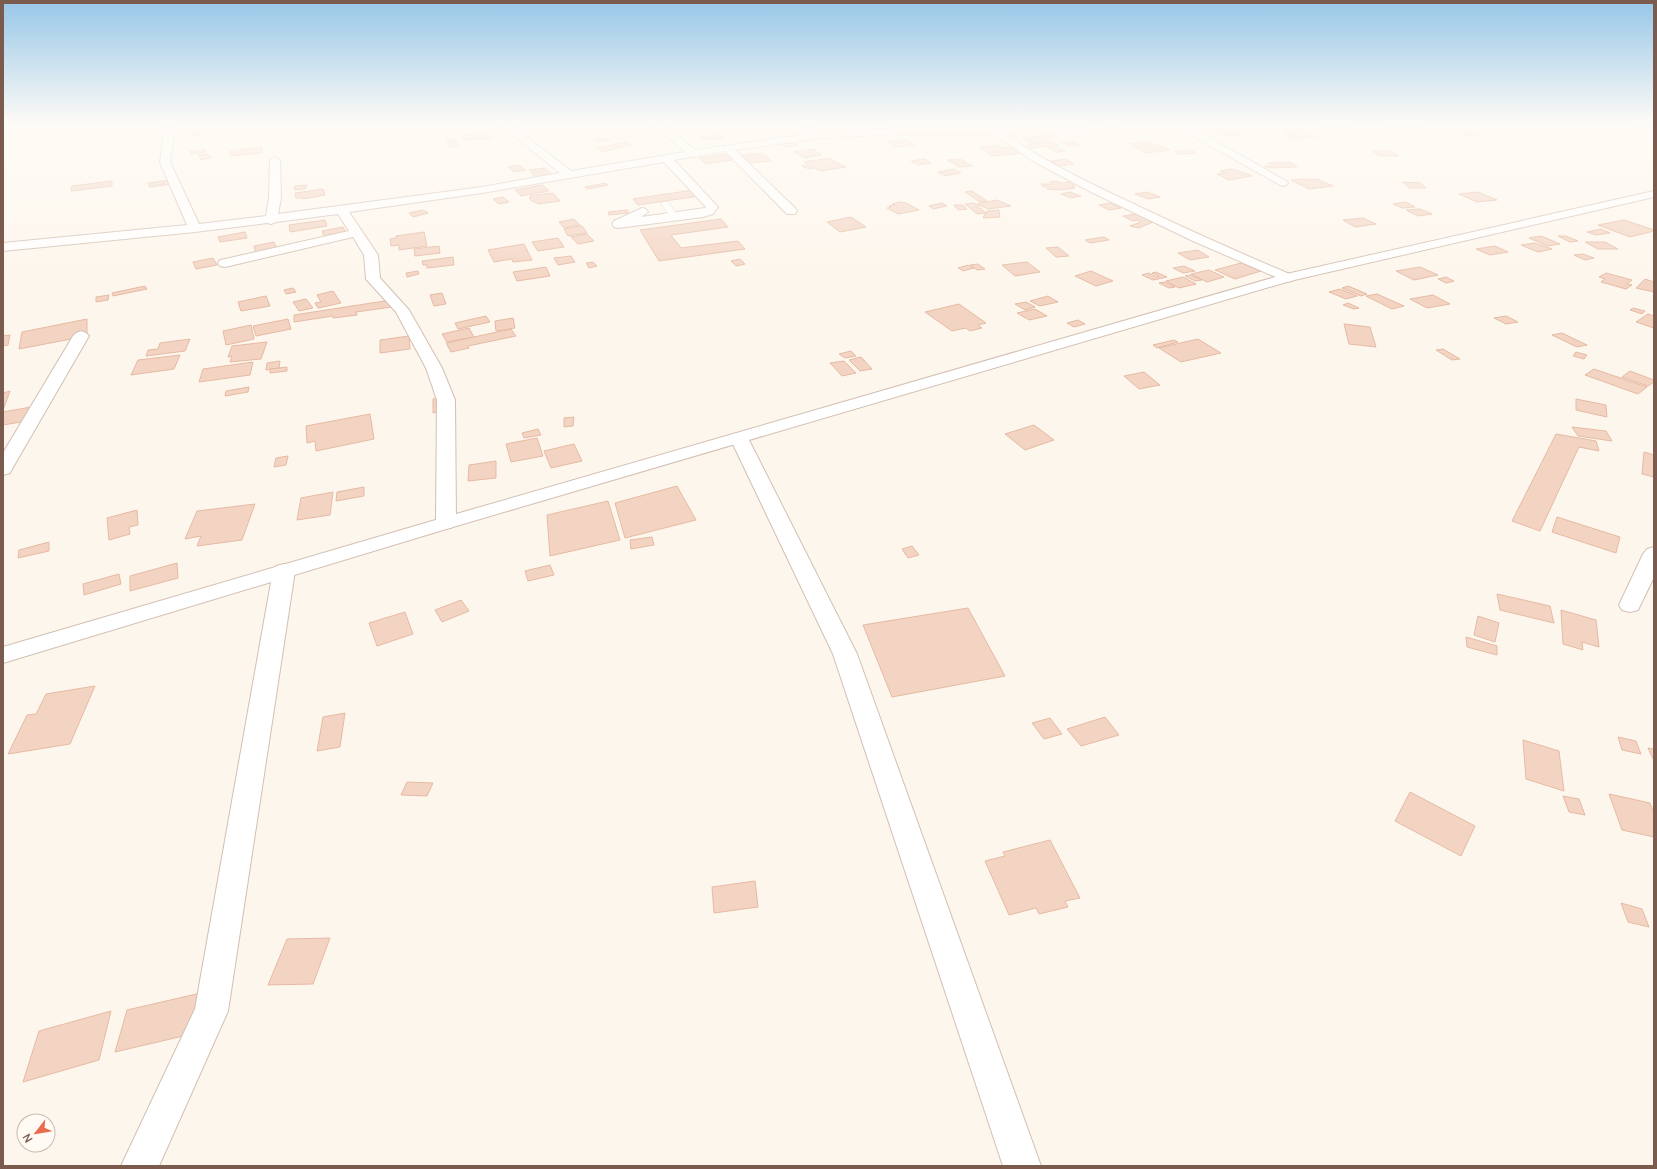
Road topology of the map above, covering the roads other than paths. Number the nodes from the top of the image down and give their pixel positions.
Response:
1 (172, 179) edge
2 (275, 179) edge
3 (548, 179) edge
4 (685, 179) edge
5 (759, 179) edge
6 (1074, 179) edge
7 (1274, 179) edge
8 (1282, 183) dead end
9 (1654, 194) edge
10 (665, 204) dead end
11 (341, 210) junction
12 (792, 211) dead end
13 (642, 212) dead end
14 (675, 217) junction
15 (271, 220) junction
16 (194, 228) junction
17 (356, 233) junction
18 (3, 247) edge
19 (225, 263) dead end
20 (1287, 278) junction
21 (81, 336) dead end
22 (739, 438) junction
23 (3, 469) edge
24 (446, 523) junction
25 (1654, 554) edge
26 (284, 571) junction
27 (1630, 605) dead end
28 (3, 655) edge
29 (140, 1166) edge
30 (1022, 1166) edge

1 - 16 street
2 - 15 street
3 - 11 street
4 - 14 street
5 - 12 street
6 - 20 street
7 - 8 street
9 - 20 street
10 - 14 lane
11 - 15 street
11 - 17 street
13 - 14 street
15 - 16 street
16 - 18 street
17 - 19 street
17 - 24 street
20 - 22 street
21 - 23 street
22 - 24 street
22 - 30 street
24 - 26 street
25 - 27 street
26 - 28 street
26 - 29 street

